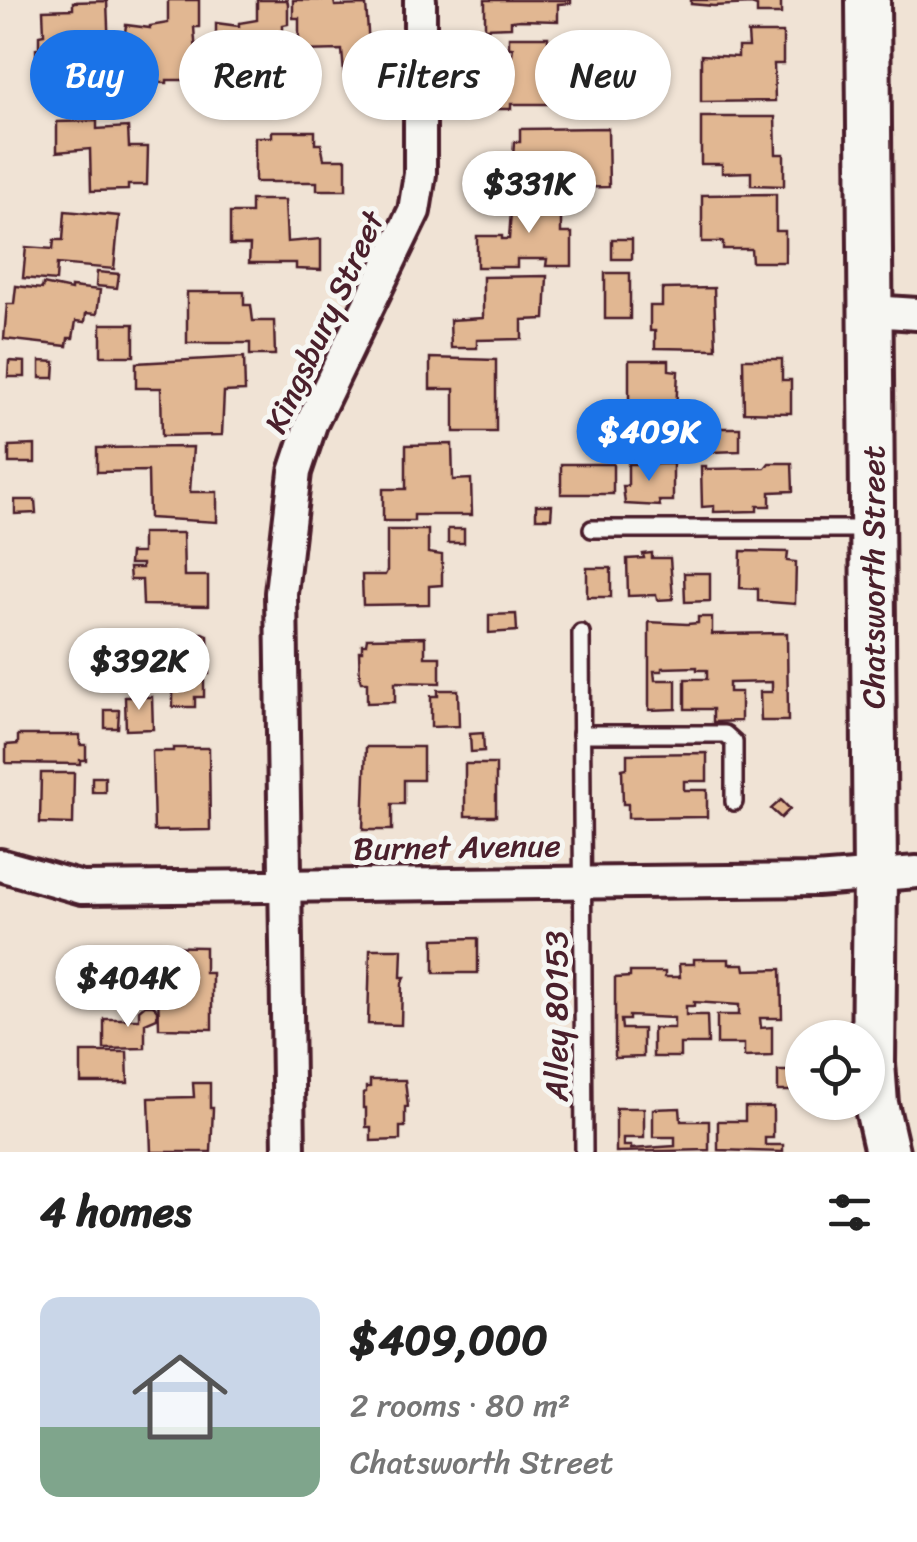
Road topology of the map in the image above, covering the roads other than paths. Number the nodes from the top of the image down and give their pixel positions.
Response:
1 (420, 0) edge
2 (868, 0) edge
3 (871, 311) junction
4 (917, 314) edge
5 (592, 529) dead end
6 (872, 529) junction
7 (581, 633) dead end
8 (581, 734) junction
9 (734, 802) dead end
10 (0, 865) edge
11 (917, 872) edge
12 (875, 878) junction
13 (582, 880) junction
14 (286, 884) junction
15 (289, 1152) edge
16 (584, 1152) edge
17 (887, 1152) edge

1 - 14 street, Kingsbury Street
2 - 3 main road, Chatsworth Street
3 - 4 street
3 - 6 main road, Chatsworth Street
5 - 6 lane
6 - 12 main road, Chatsworth Street
7 - 8 lane, Alley 80153
8 - 9 lane
8 - 13 lane, Alley 80153
10 - 14 street, Burnet Avenue
11 - 12 street, Burnet Avenue
12 - 13 street, Burnet Avenue
12 - 17 main road, Chatsworth Street
13 - 14 street, Burnet Avenue
13 - 16 lane, Alley 80153
14 - 15 street, Kingsbury Street

